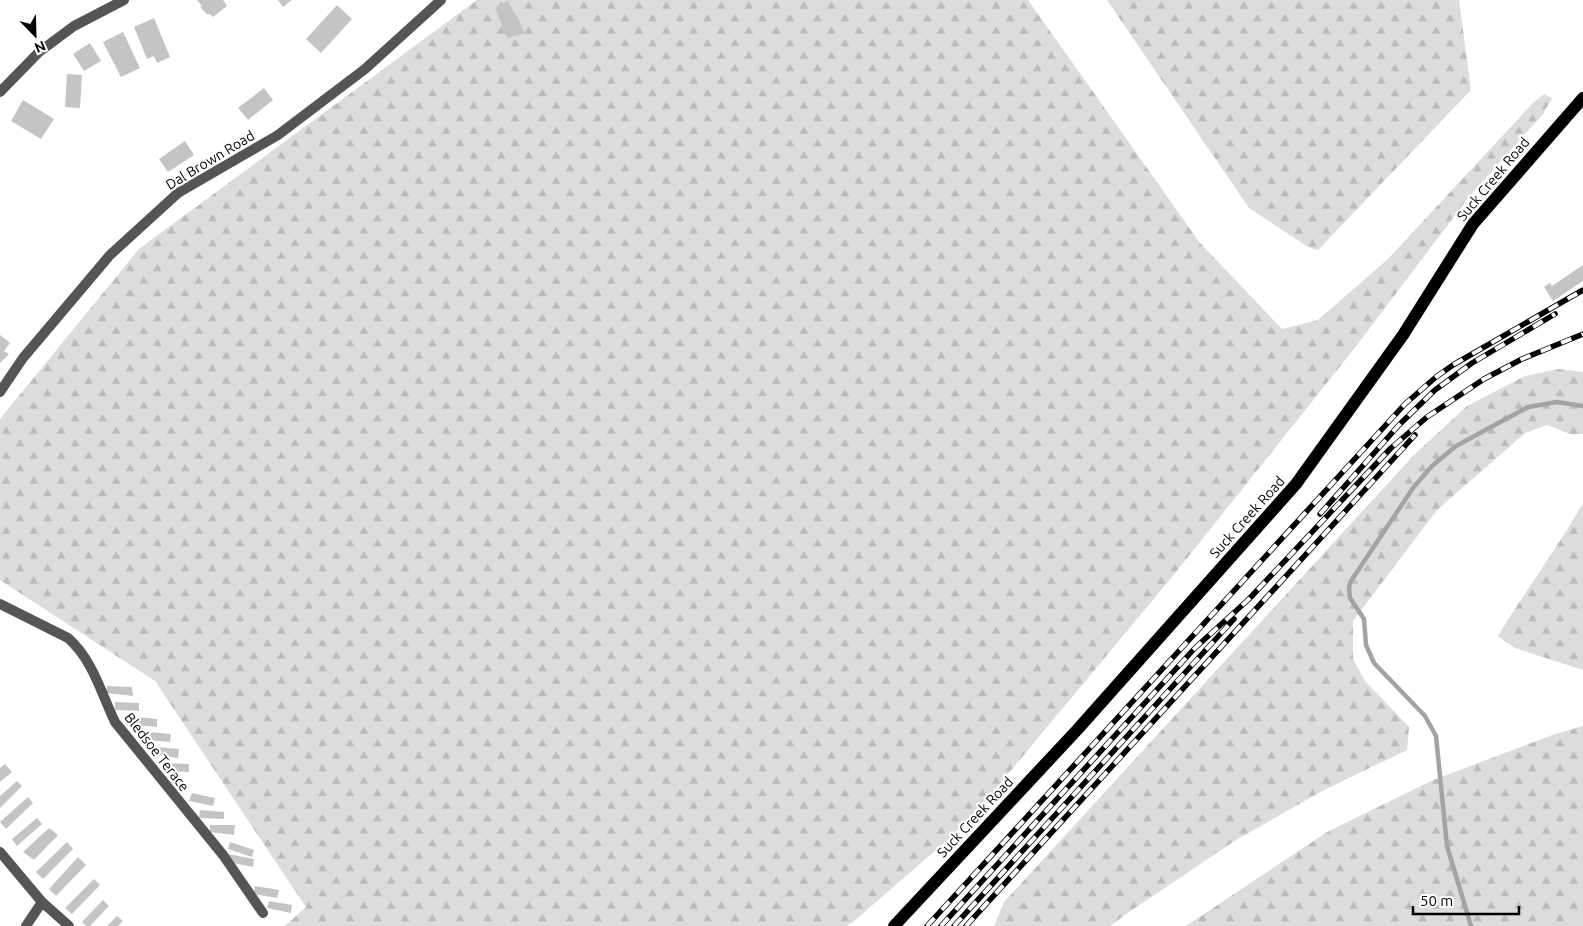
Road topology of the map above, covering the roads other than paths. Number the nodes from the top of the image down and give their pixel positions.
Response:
1 (124, 0) edge
2 (441, 0) edge
3 (0, 92) edge
4 (1583, 98) edge
5 (0, 392) edge
6 (0, 604) edge
7 (0, 852) edge
8 (42, 902) junction
9 (263, 912) dead end
10 (26, 926) edge
11 (69, 926) edge
12 (894, 926) edge

1 - 3 street
2 - 5 street, Dal Brown Road
4 - 12 main road, Suck Creek Road
6 - 9 street, Bledsoe Terace
7 - 8 street
8 - 10 street
8 - 11 street

